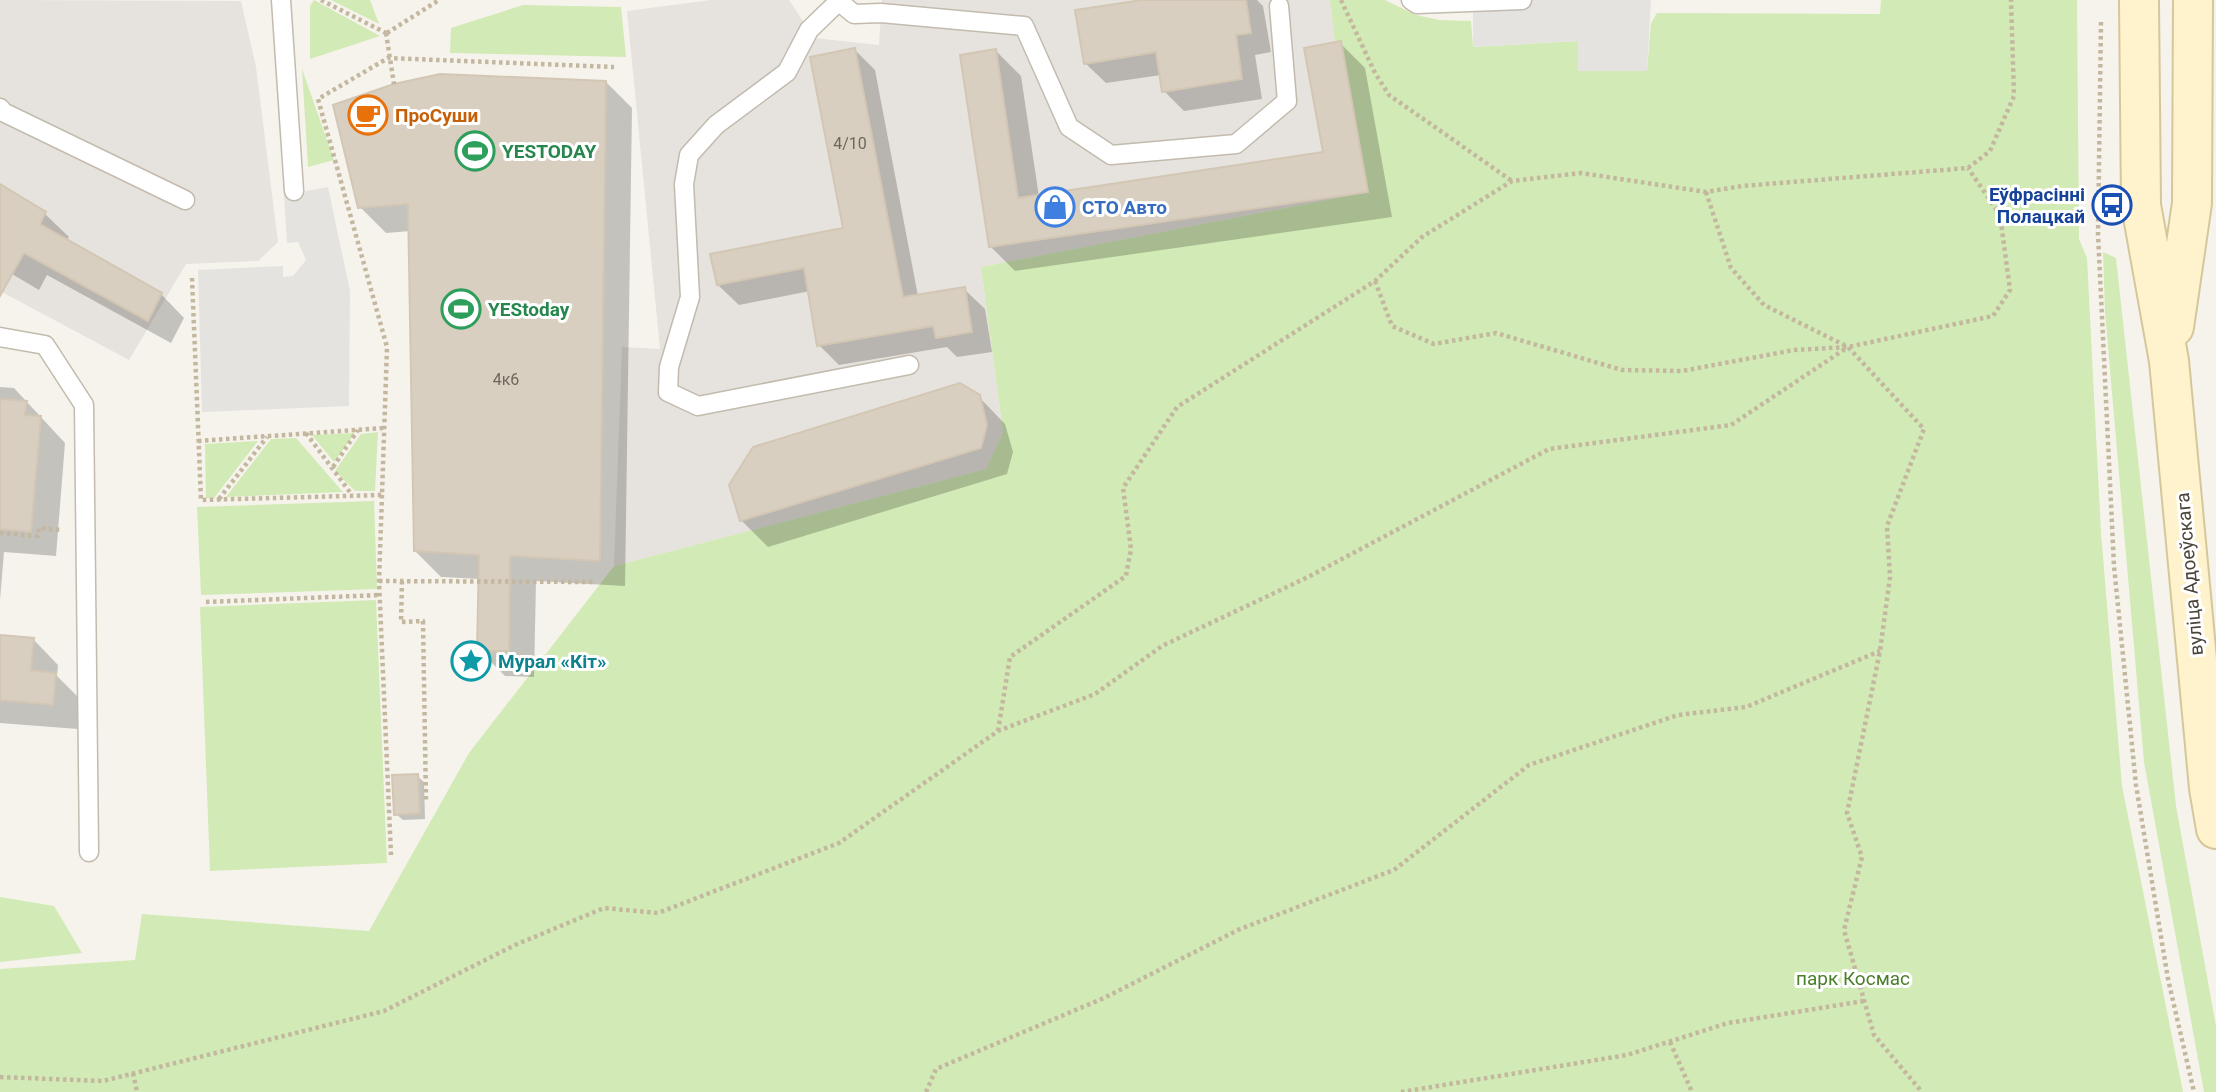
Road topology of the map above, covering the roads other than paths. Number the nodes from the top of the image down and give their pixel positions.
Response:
1 (281, 0) edge
2 (1411, 0) edge
3 (1522, 0) edge
4 (2140, 0) edge
5 (2193, 0) edge
6 (837, 1) edge
7 (1279, 6) dead end
8 (0, 108) edge
9 (294, 191) dead end
10 (186, 200) dead end
11 (0, 337) edge
12 (2169, 361) junction
13 (909, 365) dead end
14 (2216, 829) edge
15 (89, 852) dead end

1 - 9 lane
2 - 3 lane
4 - 12 main road, вуліца Адоеўскага
5 - 12 main road, вуліца Адоеўскага
6 - 7 lane
6 - 13 lane
8 - 10 lane
11 - 15 lane
12 - 14 main road, вуліца Адоеўскага

